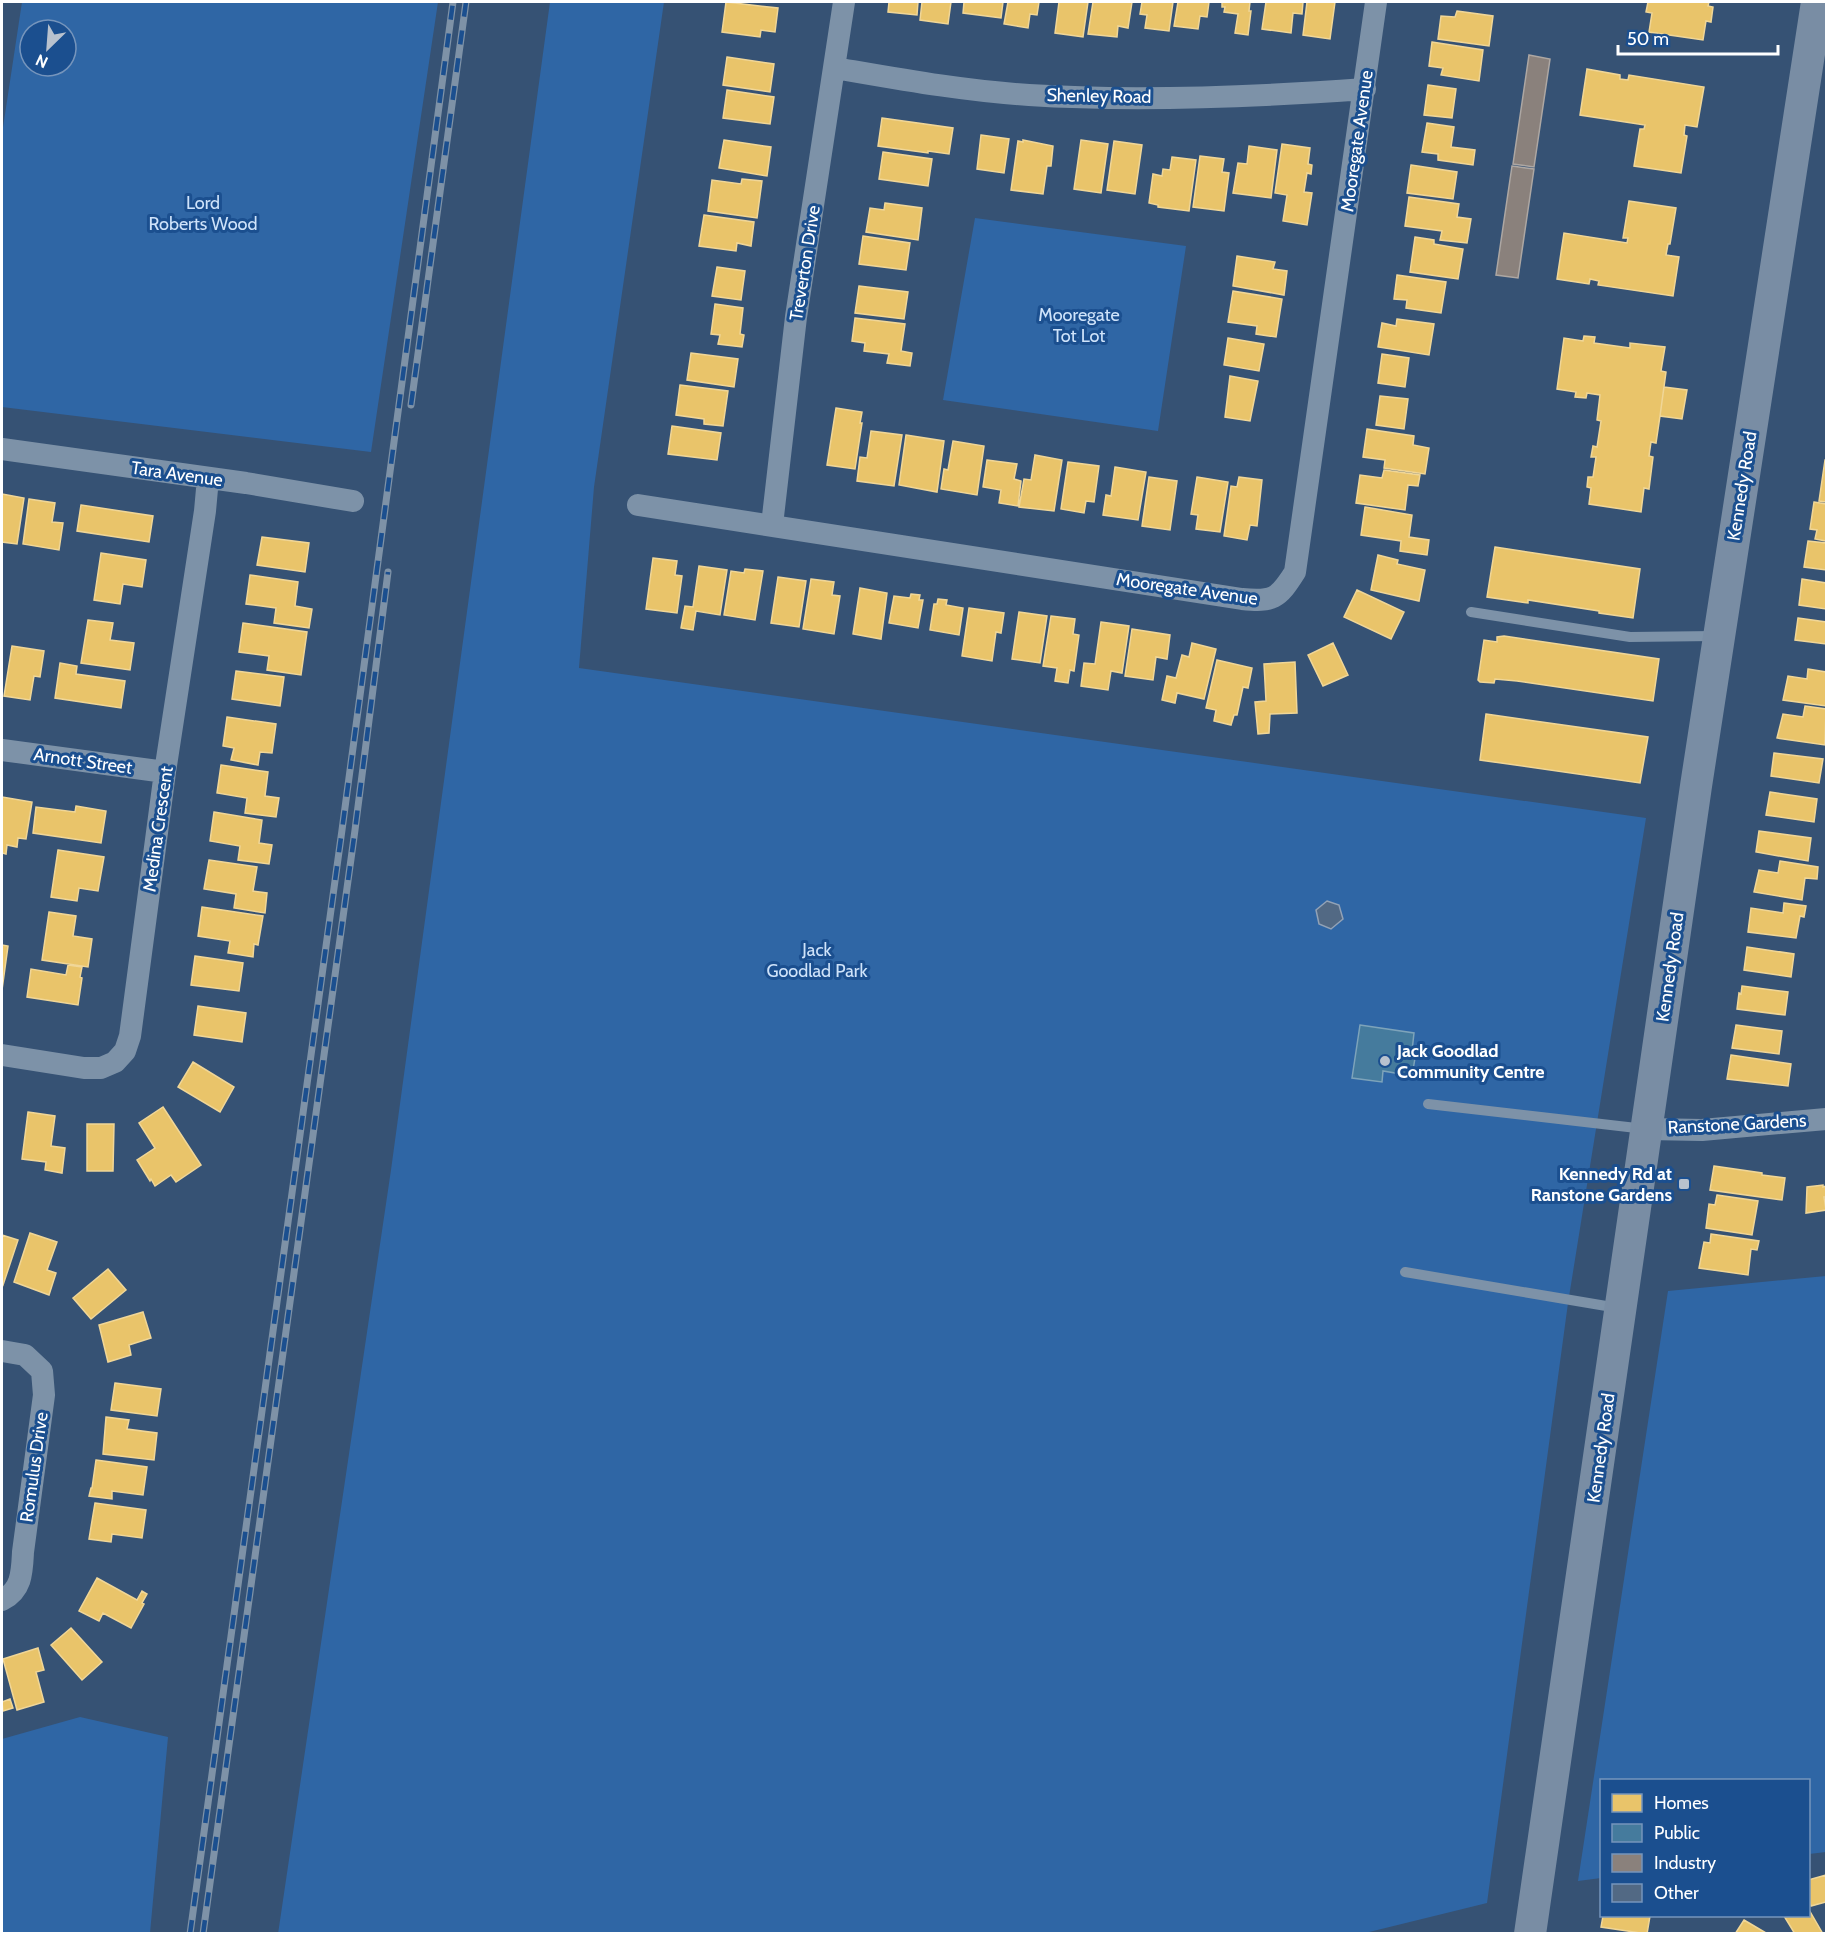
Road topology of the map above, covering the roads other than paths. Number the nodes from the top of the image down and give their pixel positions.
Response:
1 (844, 2) edge
2 (1376, 2) edge
3 (1817, 2) edge
4 (835, 68) junction
5 (1365, 89) junction
6 (2, 449) edge
7 (208, 478) junction
8 (353, 501) dead end
9 (638, 506) dead end
10 (772, 525) junction
11 (1471, 612) dead end
12 (1719, 636) junction
13 (2, 750) edge
14 (165, 772) junction
15 (2, 1055) edge
16 (1428, 1104) dead end
17 (1827, 1119) edge
18 (1647, 1129) junction
19 (1405, 1272) dead end
20 (1621, 1308) junction
21 (2, 1351) edge
22 (2, 1600) edge
23 (1530, 1934) edge

1 - 4 street, Treverton Drive
2 - 5 street, Mooregate Avenue
3 - 12 main road, Kennedy Road
4 - 5 street, Shenley Road
4 - 10 street, Treverton Drive
5 - 10 street, Mooregate Avenue
6 - 7 street, Tara Avenue
7 - 8 street, Tara Avenue
7 - 14 street, Medina Crescent
9 - 10 street, Mooregate Avenue
11 - 12 lane
12 - 18 main road, Kennedy Road
13 - 14 street, Arnott Street
14 - 15 street, Medina Crescent
16 - 18 lane
17 - 18 street, Ranstone Gardens
18 - 20 main road, Kennedy Road
19 - 20 lane
20 - 23 main road, Kennedy Road
21 - 22 street, Romulus Drive

